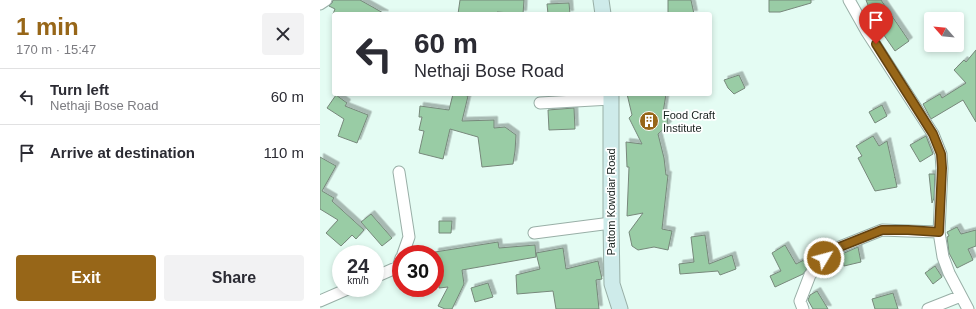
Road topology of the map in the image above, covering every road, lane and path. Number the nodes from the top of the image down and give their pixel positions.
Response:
1 (326, 0) edge
2 (601, 0) edge
3 (849, 0) edge
4 (320, 4) edge
5 (603, 12) edge
6 (611, 96) edge
7 (540, 103) dead end
8 (399, 172) dead end
9 (611, 223) junction
10 (939, 232) junction
11 (534, 233) dead end
12 (406, 245) edge
13 (332, 296) edge
14 (961, 296) junction
15 (320, 301) edge
16 (620, 309) edge
17 (803, 309) edge
18 (928, 309) edge
19 (968, 309) edge

1 - 4 street
2 - 5 main road
3 - 10 street
6 - 7 street
6 - 9 main road, Pattom Kowdiar Road
8 - 12 street
9 - 11 street
9 - 16 main road, Pattom Kowdiar Road
10 - 14 street
10 - 17 street
13 - 15 street
14 - 18 street
14 - 19 street

